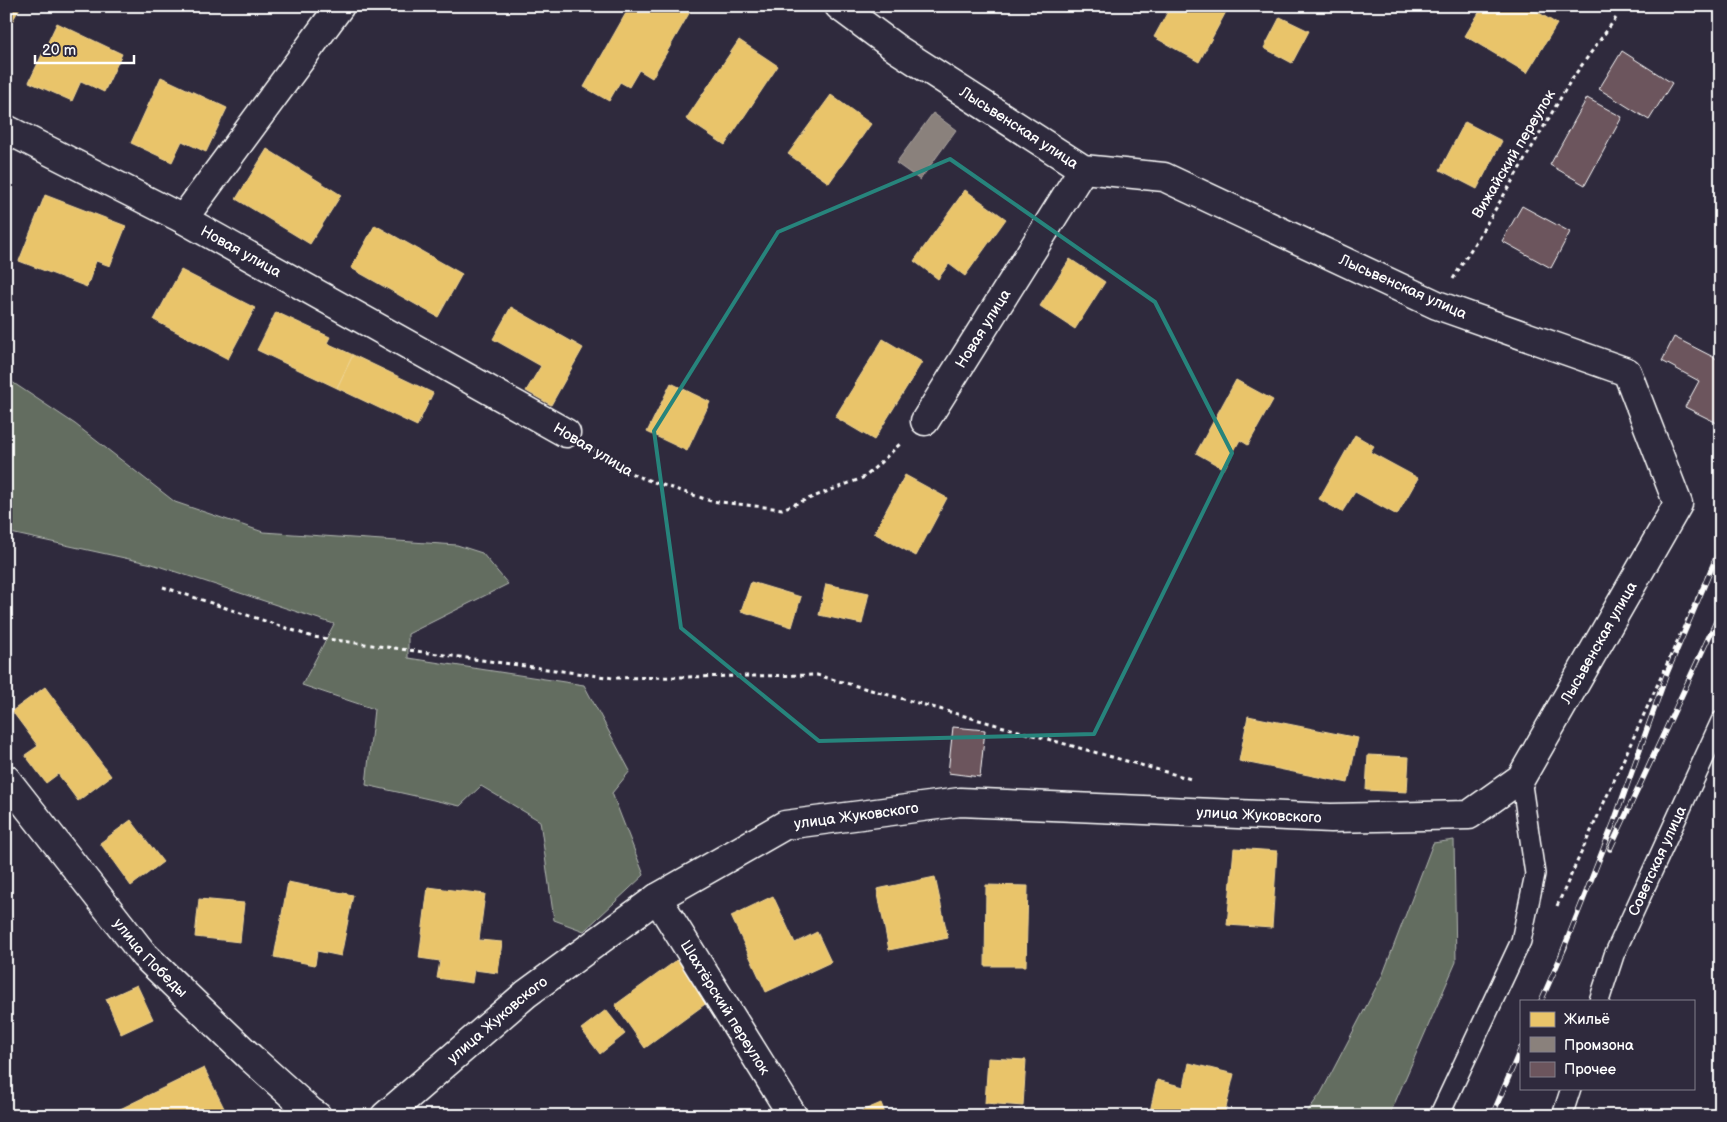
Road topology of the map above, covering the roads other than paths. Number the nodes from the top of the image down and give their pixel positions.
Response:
1 (340, 6) edge
2 (839, 6) edge
3 (6, 129) edge
4 (1083, 169) junction
5 (183, 219) junction
6 (925, 421) road end
7 (566, 433) road end
8 (1721, 721) edge
9 (1521, 778) junction
10 (6, 779) edge
11 (657, 898) junction
12 (1599, 1000) edge
13 (1570, 1090) edge
14 (317, 1116) edge
15 (385, 1116) edge
16 (794, 1116) edge
17 (1439, 1116) edge
18 (1562, 1116) edge

1 - 5 street
2 - 4 street, Лысьвенская улица
3 - 5 street, Новая улица
4 - 6 street, Новая улица
4 - 9 street, Лысьвенская улица
5 - 7 street, Новая улица
8 - 12 lane, Советская улица
9 - 11 street, улица Жуковского
9 - 17 lane
10 - 14 street, улица Победы
11 - 15 street, улица Жуковского
11 - 16 street, Шахтёрский переулок
13 - 18 lane

